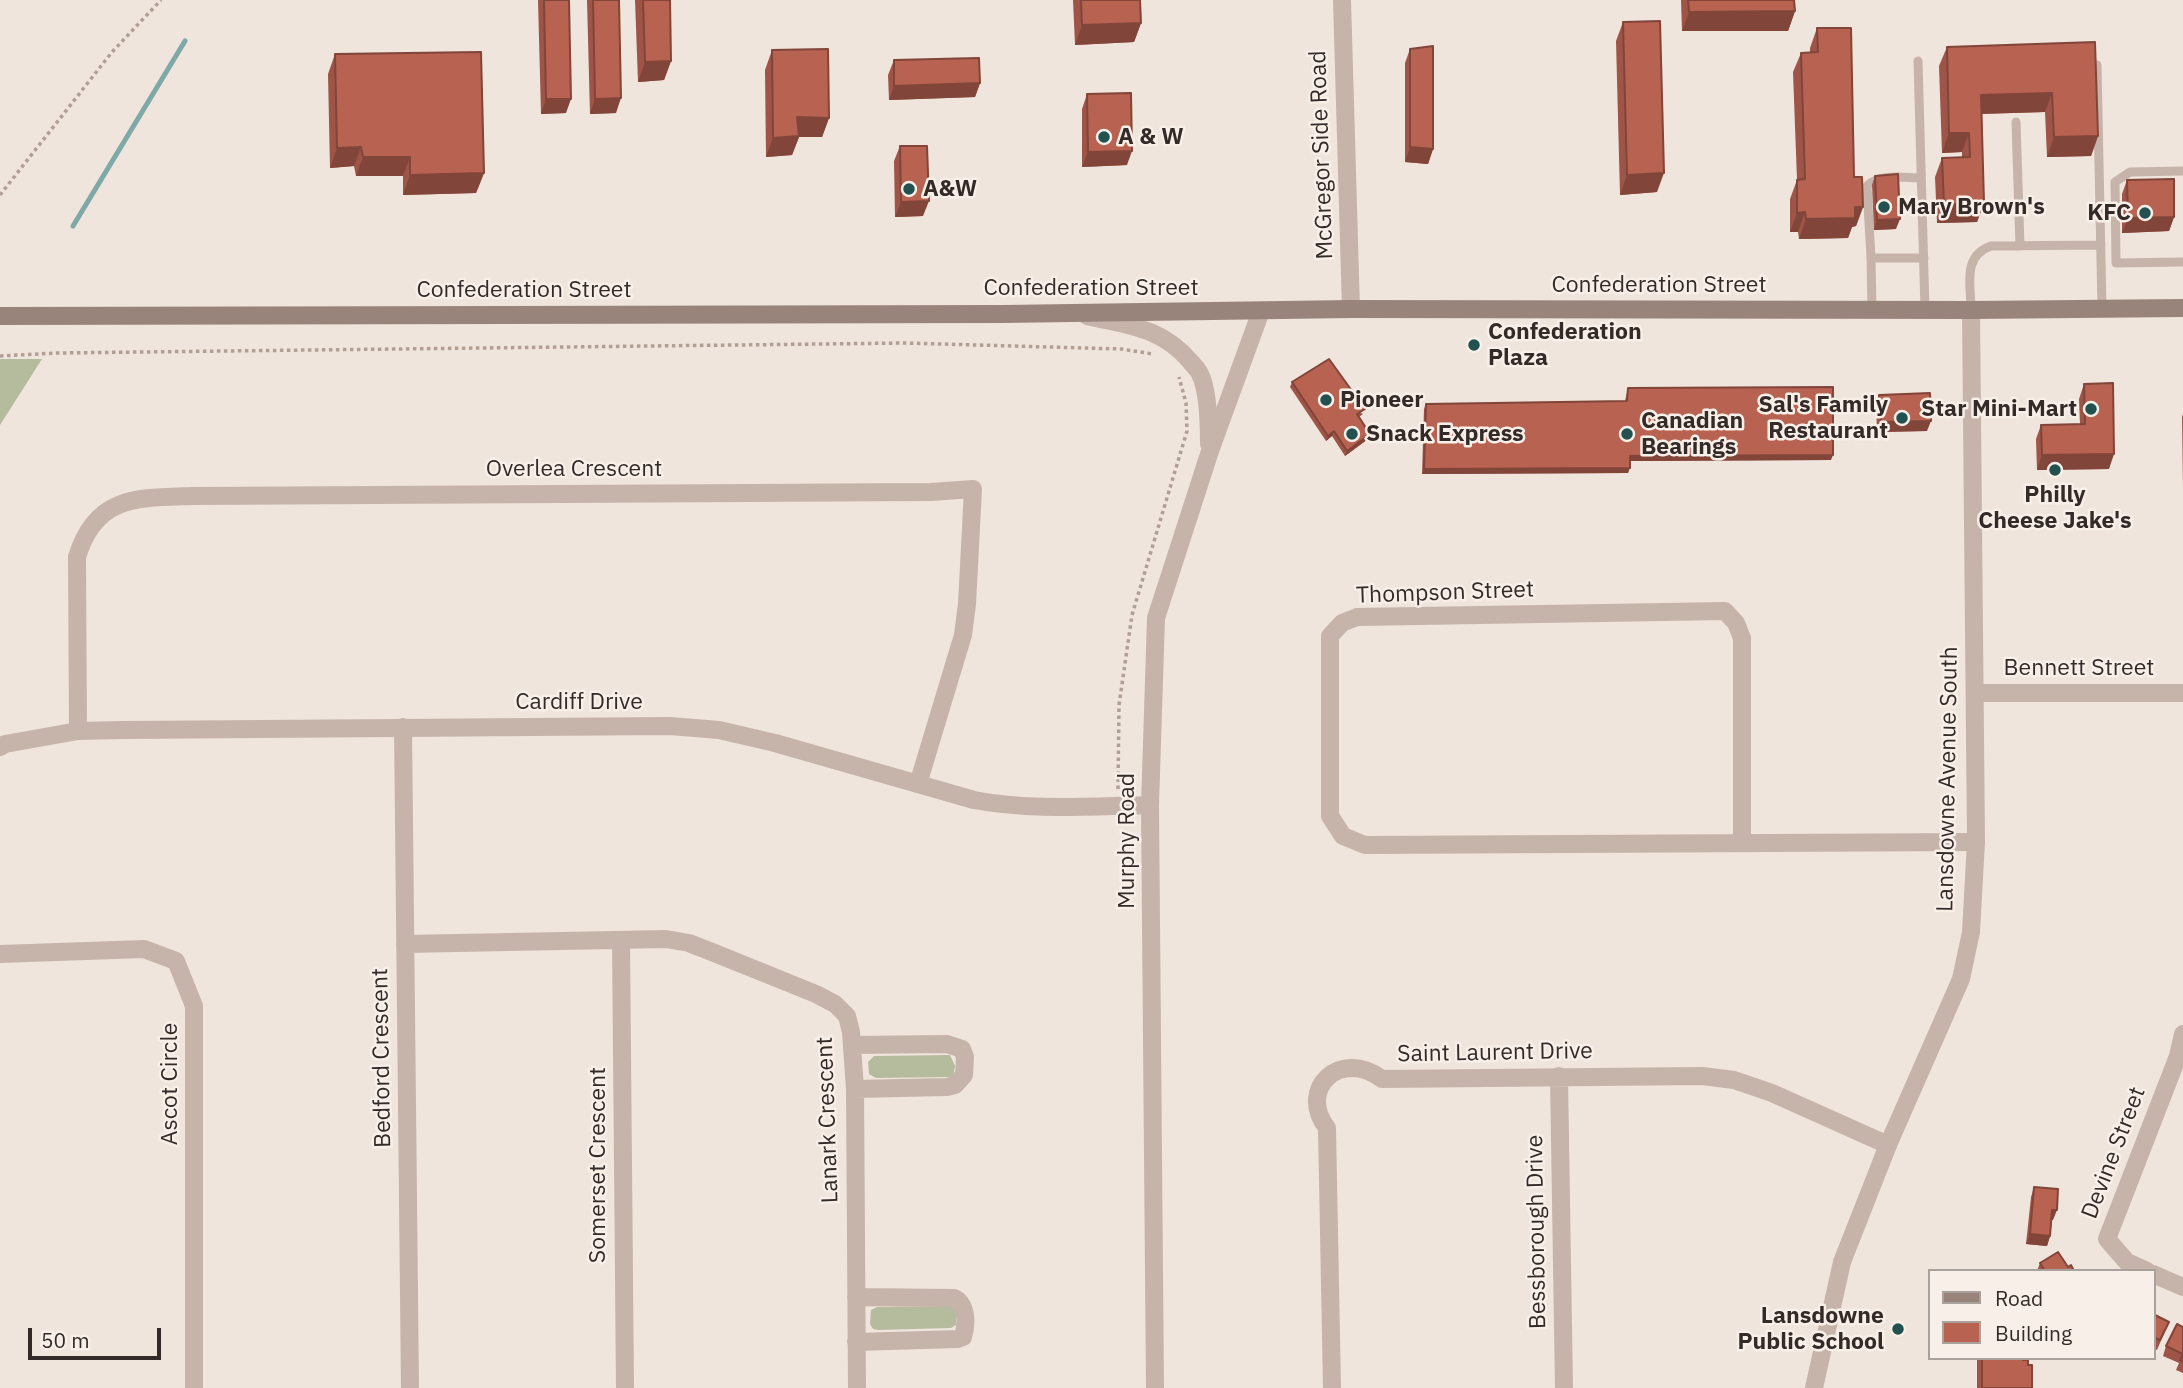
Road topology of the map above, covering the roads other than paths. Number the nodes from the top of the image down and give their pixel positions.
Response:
1 (1342, 0) edge
2 (1918, 61) dead end
3 (2097, 65) edge
4 (2016, 122) dead end
5 (2183, 171) edge
6 (1921, 178) junction
7 (2101, 245) junction
8 (2020, 246) junction
9 (1871, 258) junction
10 (1924, 258) junction
11 (2183, 262) edge
12 (2183, 308) edge
13 (1351, 309) junction
14 (2102, 309) junction
15 (1872, 310) junction
16 (1925, 310) junction
17 (1972, 310) junction
18 (1261, 311) junction
19 (1073, 313) junction
20 (0, 316) edge
21 (1210, 451) junction
22 (1975, 693) junction
23 (2183, 693) edge
24 (403, 727) junction
25 (78, 732) junction
26 (0, 747) edge
27 (918, 784) junction
28 (1150, 805) junction
29 (1742, 842) junction
30 (1976, 842) junction
31 (621, 941) junction
32 (405, 944) junction
33 (0, 954) edge
34 (2183, 1034) edge
35 (852, 1045) junction
36 (1559, 1076) junction
37 (855, 1089) junction
38 (1888, 1145) junction
39 (2143, 1269) edge
40 (2155, 1275) edge
41 (2183, 1287) edge
42 (856, 1297) junction
43 (856, 1342) junction
44 (194, 1388) edge
45 (410, 1388) edge
46 (625, 1388) edge
47 (857, 1388) edge
48 (1155, 1388) edge
49 (1332, 1388) edge
50 (1564, 1388) edge
51 (1814, 1388) edge

1 - 13 street, McGregor Side Road
2 - 6 lane
3 - 7 lane
4 - 8 lane
5 - 11 lane
6 - 9 lane
6 - 10 lane
7 - 8 lane
7 - 14 lane
8 - 17 lane
9 - 10 lane
9 - 15 lane
10 - 16 lane
12 - 14 main road, Confederation Street
13 - 15 main road, Confederation Street
13 - 18 main road, Confederation Street
14 - 17 main road, Confederation Street
15 - 16 main road, Confederation Street
16 - 17 main road, Confederation Street
17 - 22 street, Lansdowne Avenue South
18 - 19 main road, Confederation Street
18 - 21 street, Murphy Road
19 - 20 main road, Confederation Street
19 - 21 street
21 - 28 street, Murphy Road
22 - 23 street, Bennett Street
22 - 30 street, Lansdowne Avenue South
24 - 25 street, Cardiff Drive
24 - 27 street, Cardiff Drive
24 - 32 street, Bedford Crescent
25 - 26 street, Cardiff Drive
25 - 27 street, Overlea Crescent
27 - 28 street, Cardiff Drive
28 - 48 street, Murphy Road
29 - 29 street, Thompson Street
29 - 30 street, Thompson Street
30 - 38 street, Lansdowne Avenue South
31 - 32 street, Lanark Crescent
31 - 35 street, Lanark Crescent
31 - 46 street, Somerset Crescent
32 - 45 street, Bedford Crescent
33 - 44 street, Ascot Circle
34 - 39 street, Devine Street
35 - 37 street, Lanark Crescent
35 - 37 street
36 - 38 street, Saint Laurent Drive
36 - 49 street, Saint Laurent Drive
36 - 50 street, Bessborough Drive
37 - 42 street, Lanark Crescent
38 - 51 street, Lansdowne Avenue South
40 - 41 street
42 - 43 street, Lanark Crescent
42 - 43 street
43 - 47 street, Lanark Crescent

